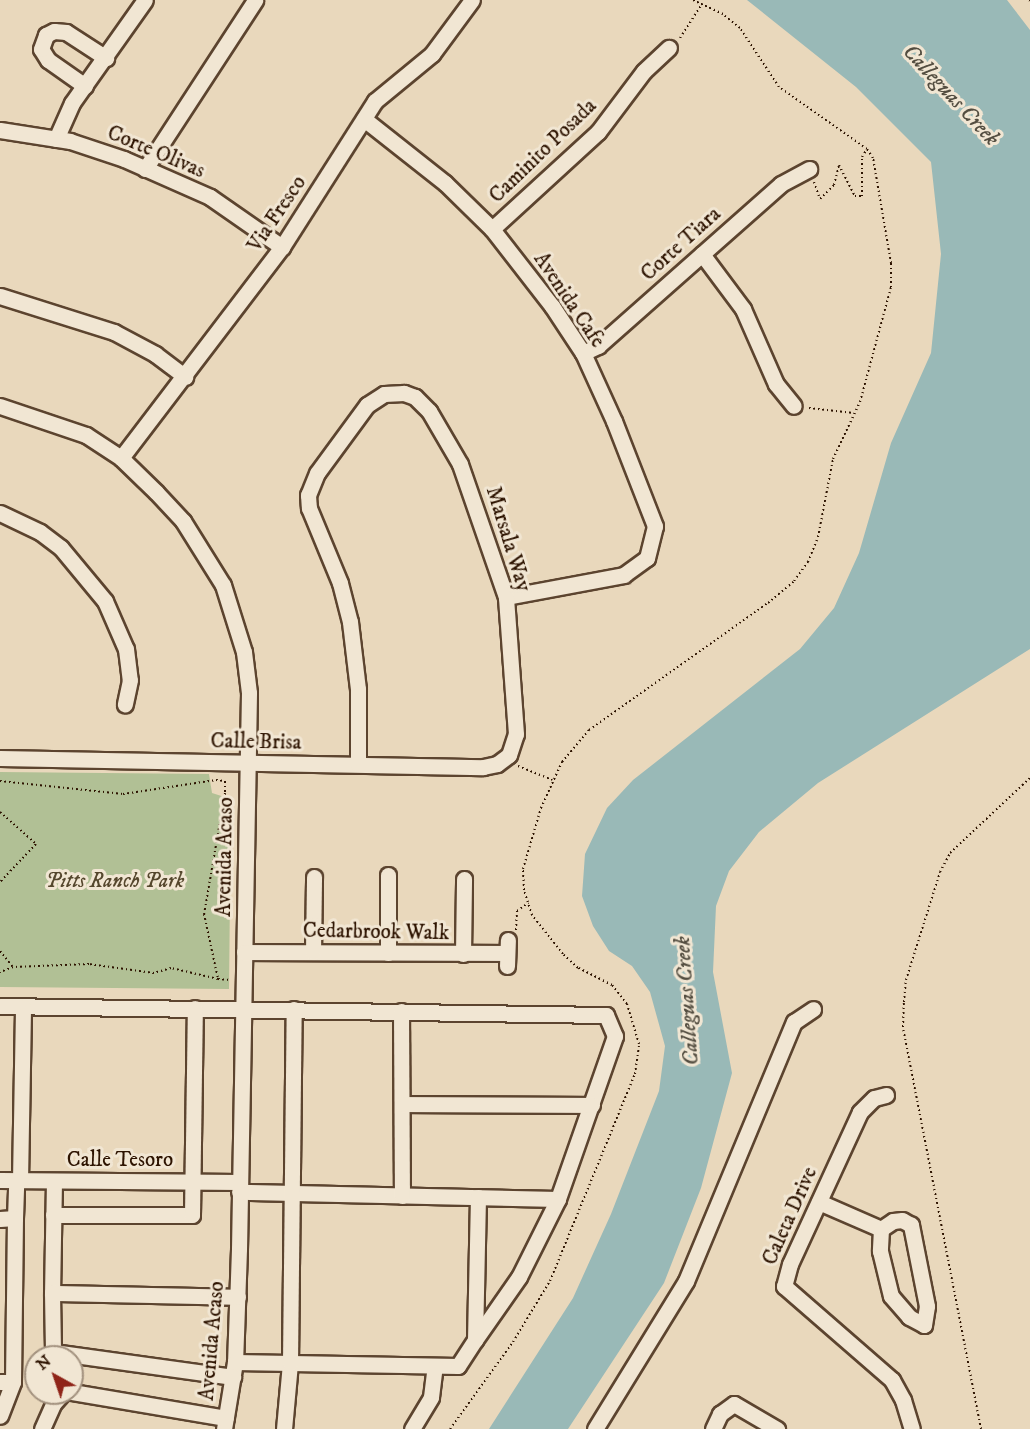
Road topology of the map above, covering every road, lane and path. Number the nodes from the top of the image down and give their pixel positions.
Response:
1 (145, 0) edge
2 (255, 0) edge
3 (472, 0) edge
4 (693, 0) edge
5 (702, 4) junction
6 (669, 48) joint
7 (106, 58) junction
8 (85, 86) junction
9 (364, 119) junction
10 (0, 130) edge
11 (56, 139) junction
12 (867, 149) junction
13 (145, 169) junction
14 (809, 169) joint
15 (492, 229) junction
16 (282, 247) junction
17 (702, 254) junction
18 (0, 296) edge
19 (583, 353) junction
20 (185, 377) junction
21 (0, 406) edge
22 (794, 406) joint
23 (854, 413) junction
24 (121, 458) junction
25 (0, 513) edge
26 (506, 597) junction
27 (125, 704) dead end
28 (509, 755) junction
29 (0, 758) edge
30 (247, 762) junction
31 (358, 764) junction
32 (1030, 778) edge
33 (552, 780) junction
34 (0, 781) edge
35 (0, 812) edge
36 (388, 875) dead end
37 (314, 877) dead end
38 (464, 879) dead end
39 (0, 882) edge
40 (528, 903) junction
41 (0, 951) edge
42 (244, 952) junction
43 (314, 952) junction
44 (388, 953) junction
45 (508, 953) joint
46 (463, 954) junction
47 (13, 968) junction
48 (0, 972) edge
49 (0, 1006) edge
50 (23, 1007) junction
51 (195, 1008) junction
52 (243, 1008) junction
53 (294, 1009) junction
54 (813, 1009) dead end
55 (400, 1011) junction
56 (886, 1095) dead end
57 (402, 1104) junction
58 (592, 1105) junction
59 (0, 1180) edge
60 (18, 1181) junction
61 (54, 1181) junction
62 (192, 1182) junction
63 (239, 1187) junction
64 (291, 1193) junction
65 (402, 1196) junction
66 (478, 1197) junction
67 (558, 1199) junction
68 (819, 1202) junction
69 (53, 1215) junction
70 (8, 1218) edge
71 (881, 1229) junction
72 (52, 1293) junction
73 (238, 1297) junction
74 (475, 1340) junction
75 (290, 1363) junction
76 (435, 1366) junction
77 (234, 1370) junction
78 (7, 1382) edge
79 (84, 1395) edge
80 (52, 1405) edge
81 (0, 1416) edge
82 (225, 1424) edge
83 (42, 1429) edge
84 (284, 1429) edge
85 (412, 1429) edge
86 (450, 1429) edge
87 (595, 1429) edge
88 (713, 1429) edge
89 (777, 1429) edge
90 (912, 1429) edge
91 (981, 1429) edge

1 - 7 street
2 - 13 street
3 - 9 street, Via Fresco
4 - 5 path
5 - 6 path
5 - 12 path
6 - 15 street, Caminito Posada
7 - 8 street
7 - 8 street
8 - 11 street
9 - 15 street, Avenida Cafe
9 - 16 street, Via Fresco
10 - 11 street, Corte Olivas
11 - 13 street, Corte Olivas
12 - 14 path
12 - 23 path
13 - 16 street, Corte Olivas
14 - 17 street, Corte Tiara
15 - 19 street, Avenida Cafe
16 - 20 street, Via Fresco
17 - 19 street, Corte Tiara
17 - 22 street
18 - 20 street
19 - 26 street, Avenida Cafe
20 - 24 street, Via Fresco
21 - 24 street, Avenida Acaso
22 - 23 path
23 - 33 path
24 - 30 street, Avenida Acaso
25 - 27 street
26 - 28 street, Marsala Way
26 - 31 street, Marsala Way
28 - 31 street, Calle Brisa
28 - 33 path
29 - 30 street, Calle Brisa
30 - 31 street, Calle Brisa
30 - 42 street, Avenida Acaso
32 - 91 path
33 - 40 path
34 - 47 path
35 - 39 path
36 - 44 street
37 - 43 street
38 - 46 street
40 - 45 path
40 - 86 path
41 - 47 path
42 - 43 street, Cedarbrook Walk
42 - 52 street, Avenida Acaso
43 - 44 street, Cedarbrook Walk
44 - 46 street, Cedarbrook Walk
45 - 46 street, Cedarbrook Walk
47 - 48 path
49 - 50 street
50 - 51 street
50 - 60 street
51 - 52 street
51 - 62 street
52 - 53 street
52 - 63 street, Avenida Acaso
53 - 55 street
53 - 64 street
54 - 87 street
55 - 57 street
55 - 58 street
56 - 68 street, Caleta Drive
57 - 58 street
57 - 65 street
58 - 67 street
59 - 60 street, Calle Tesoro
60 - 61 street, Calle Tesoro
60 - 70 street
61 - 62 street, Calle Tesoro
61 - 69 street
62 - 63 street, Calle Tesoro
62 - 69 street
63 - 64 street, Calle Tesoro
63 - 73 street, Avenida Acaso
64 - 65 street, Calle Tesoro
64 - 75 street
65 - 66 street, Calle Tesoro
66 - 67 street, Calle Tesoro
66 - 74 street
67 - 74 street
68 - 71 street
68 - 90 street, Caleta Drive
69 - 72 street
70 - 78 street
71 - 71 street
72 - 73 street
72 - 77 street
73 - 77 street, Avenida Acaso
74 - 76 street
75 - 76 street
75 - 77 street
75 - 84 street
76 - 85 street
77 - 82 street, Avenida Acaso
78 - 81 street
79 - 82 street
80 - 83 street
88 - 89 street

